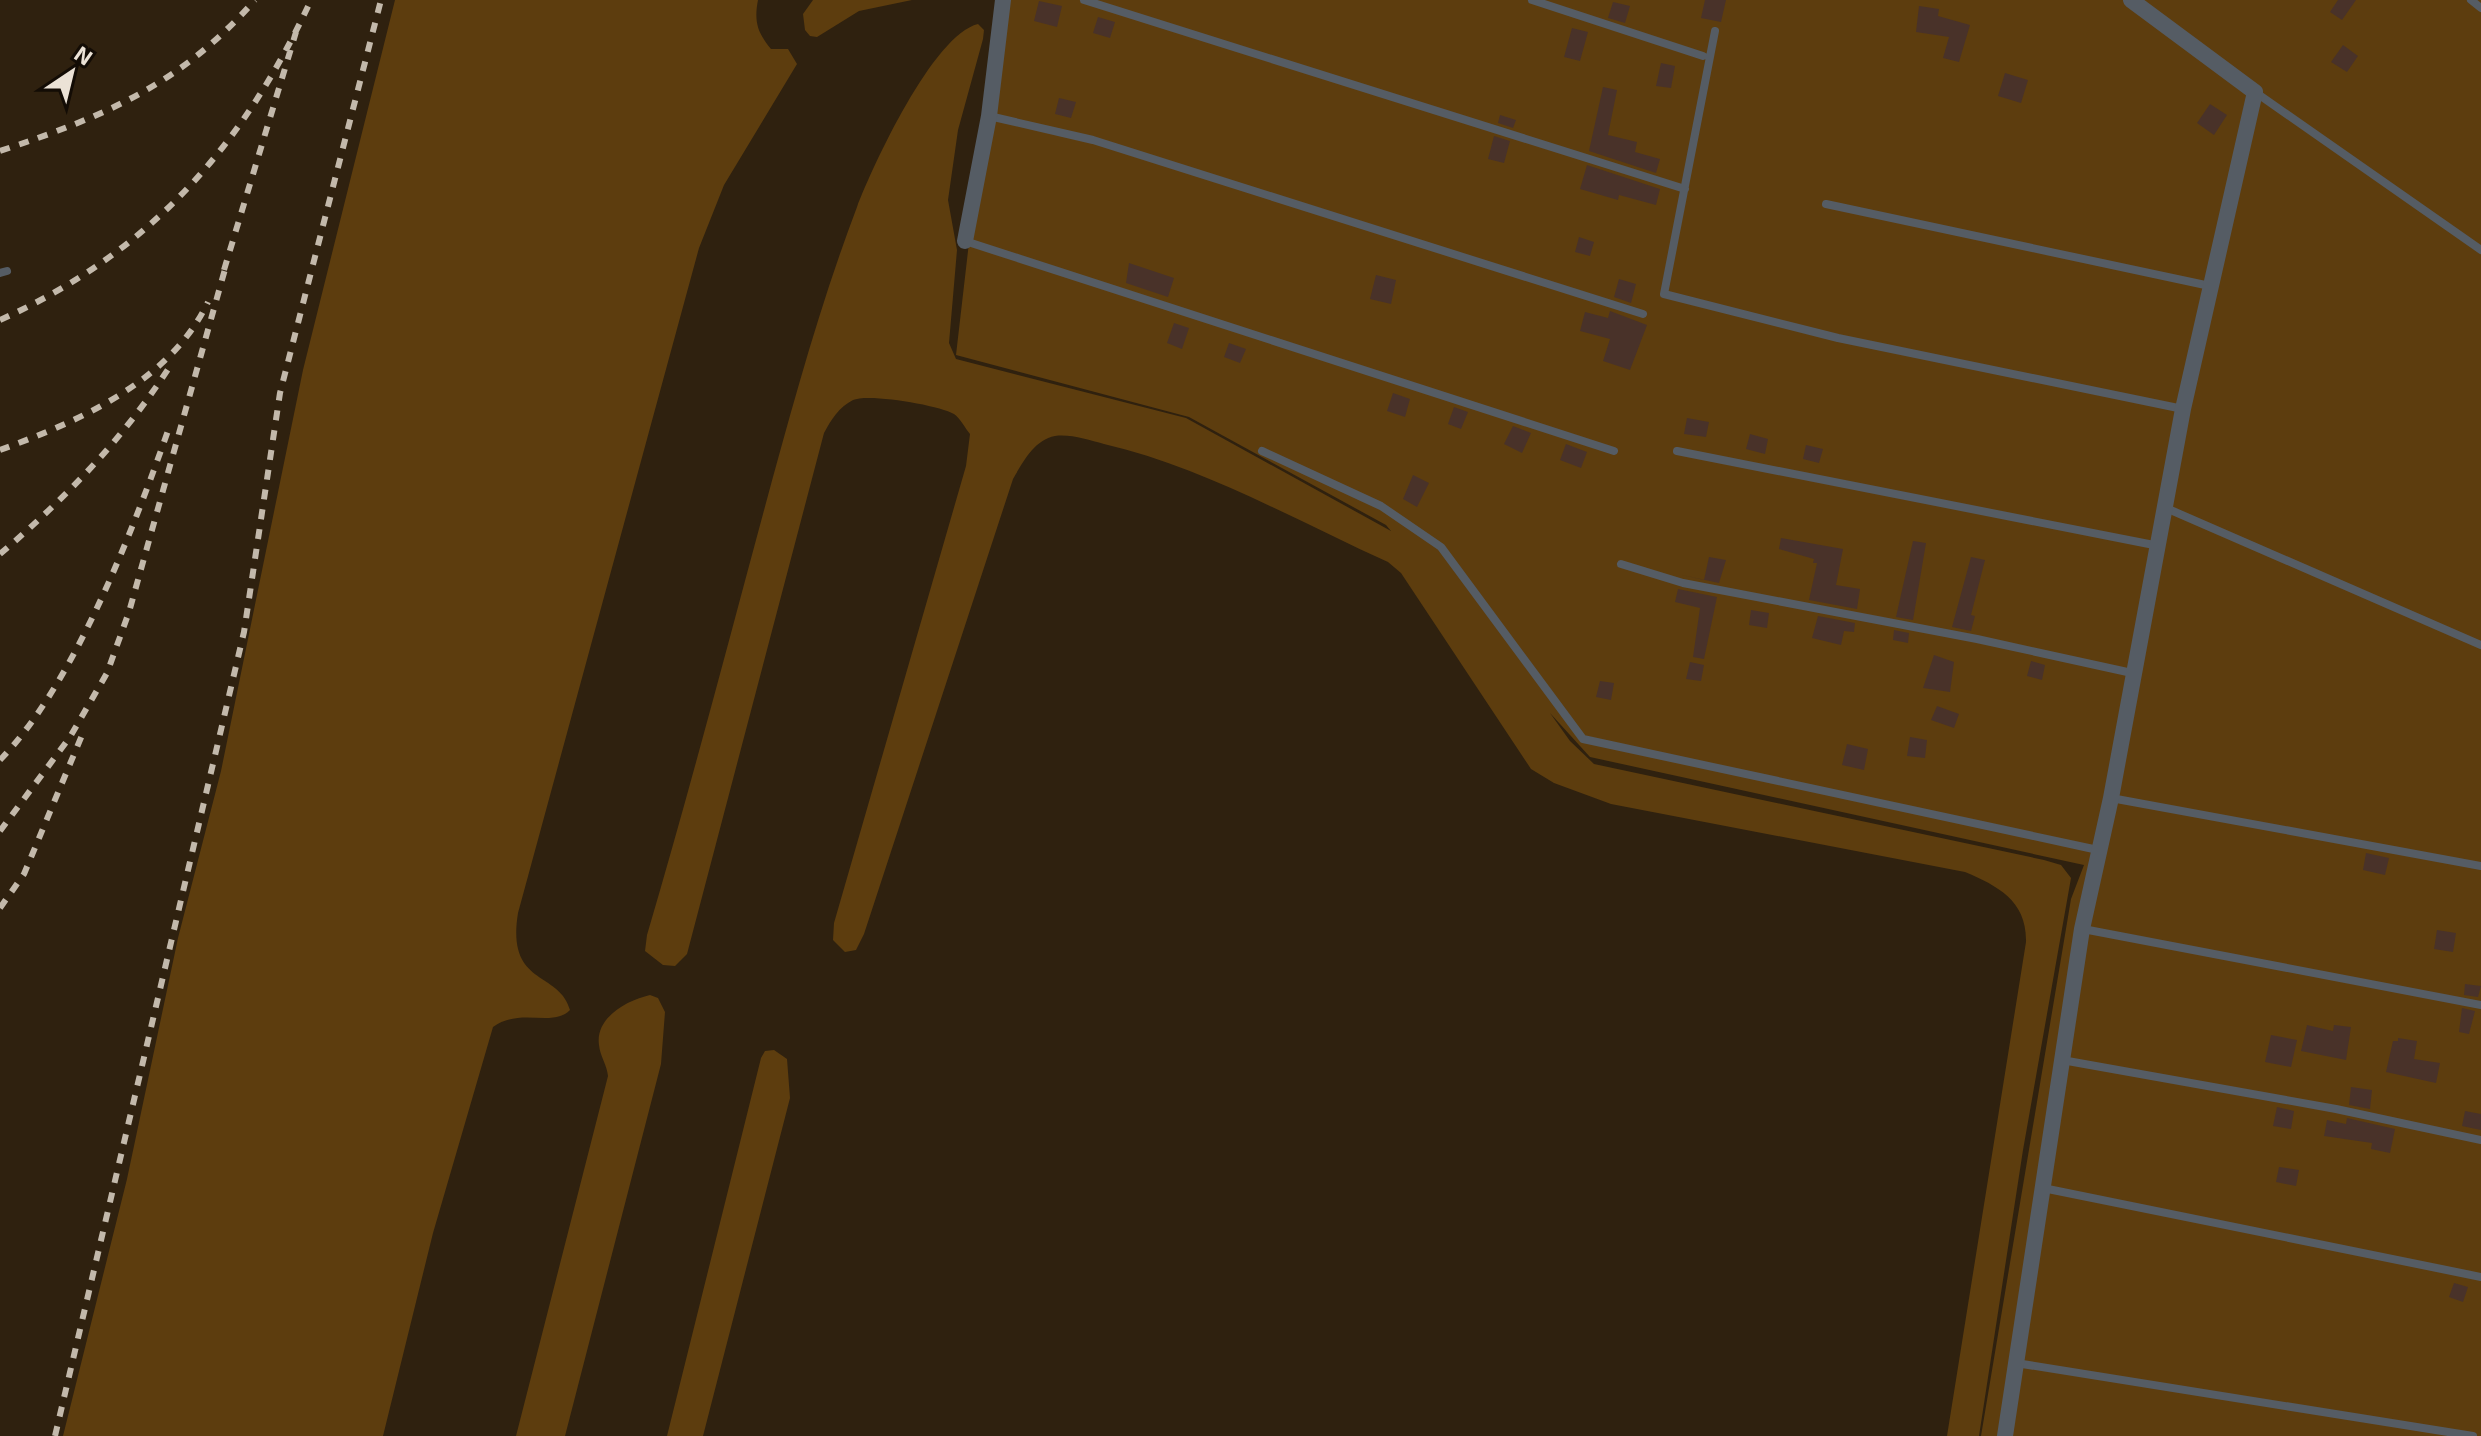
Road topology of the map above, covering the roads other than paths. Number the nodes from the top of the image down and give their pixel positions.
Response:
1 (1003, 0) edge
2 (1084, 0) edge
3 (1532, 0) edge
4 (2131, 0) edge
5 (2471, 0) edge
6 (2481, 8) edge
7 (1715, 31) dead end
8 (1703, 56) dead end
9 (2255, 92) junction
10 (989, 116) junction
11 (1685, 189) junction
12 (1826, 204) dead end
13 (965, 241) joint
14 (2481, 250) edge
15 (2210, 286) junction
16 (1643, 314) dead end
17 (2183, 409) junction
18 (1262, 451) dead end
19 (1614, 451) dead end
20 (1677, 451) dead end
21 (2166, 508) junction
22 (2160, 546) junction
23 (1621, 564) dead end
24 (2481, 645) edge
25 (2132, 673) junction
26 (2111, 798) junction
27 (2098, 850) junction
28 (2481, 866) edge
29 (2082, 929) junction
30 (2481, 1005) edge
31 (2061, 1060) junction
32 (2481, 1140) edge
33 (2042, 1188) junction
34 (2481, 1277) edge
35 (2016, 1363) junction
36 (2005, 1436) edge
37 (2473, 1436) edge

1 - 10 street
2 - 11 lane
3 - 8 lane
4 - 9 street
5 - 6 lane
7 - 11 lane
9 - 14 lane
9 - 15 street
10 - 13 street
10 - 16 lane
11 - 17 lane
12 - 15 lane
13 - 19 lane
15 - 17 street
17 - 21 street
18 - 27 lane
20 - 22 lane
21 - 22 street
21 - 24 lane
22 - 25 street
23 - 25 lane
25 - 26 street
26 - 27 street
26 - 28 lane
27 - 29 street
29 - 30 lane
29 - 31 street
31 - 32 lane
31 - 33 street
33 - 34 lane
33 - 35 street
35 - 36 street
35 - 37 lane

